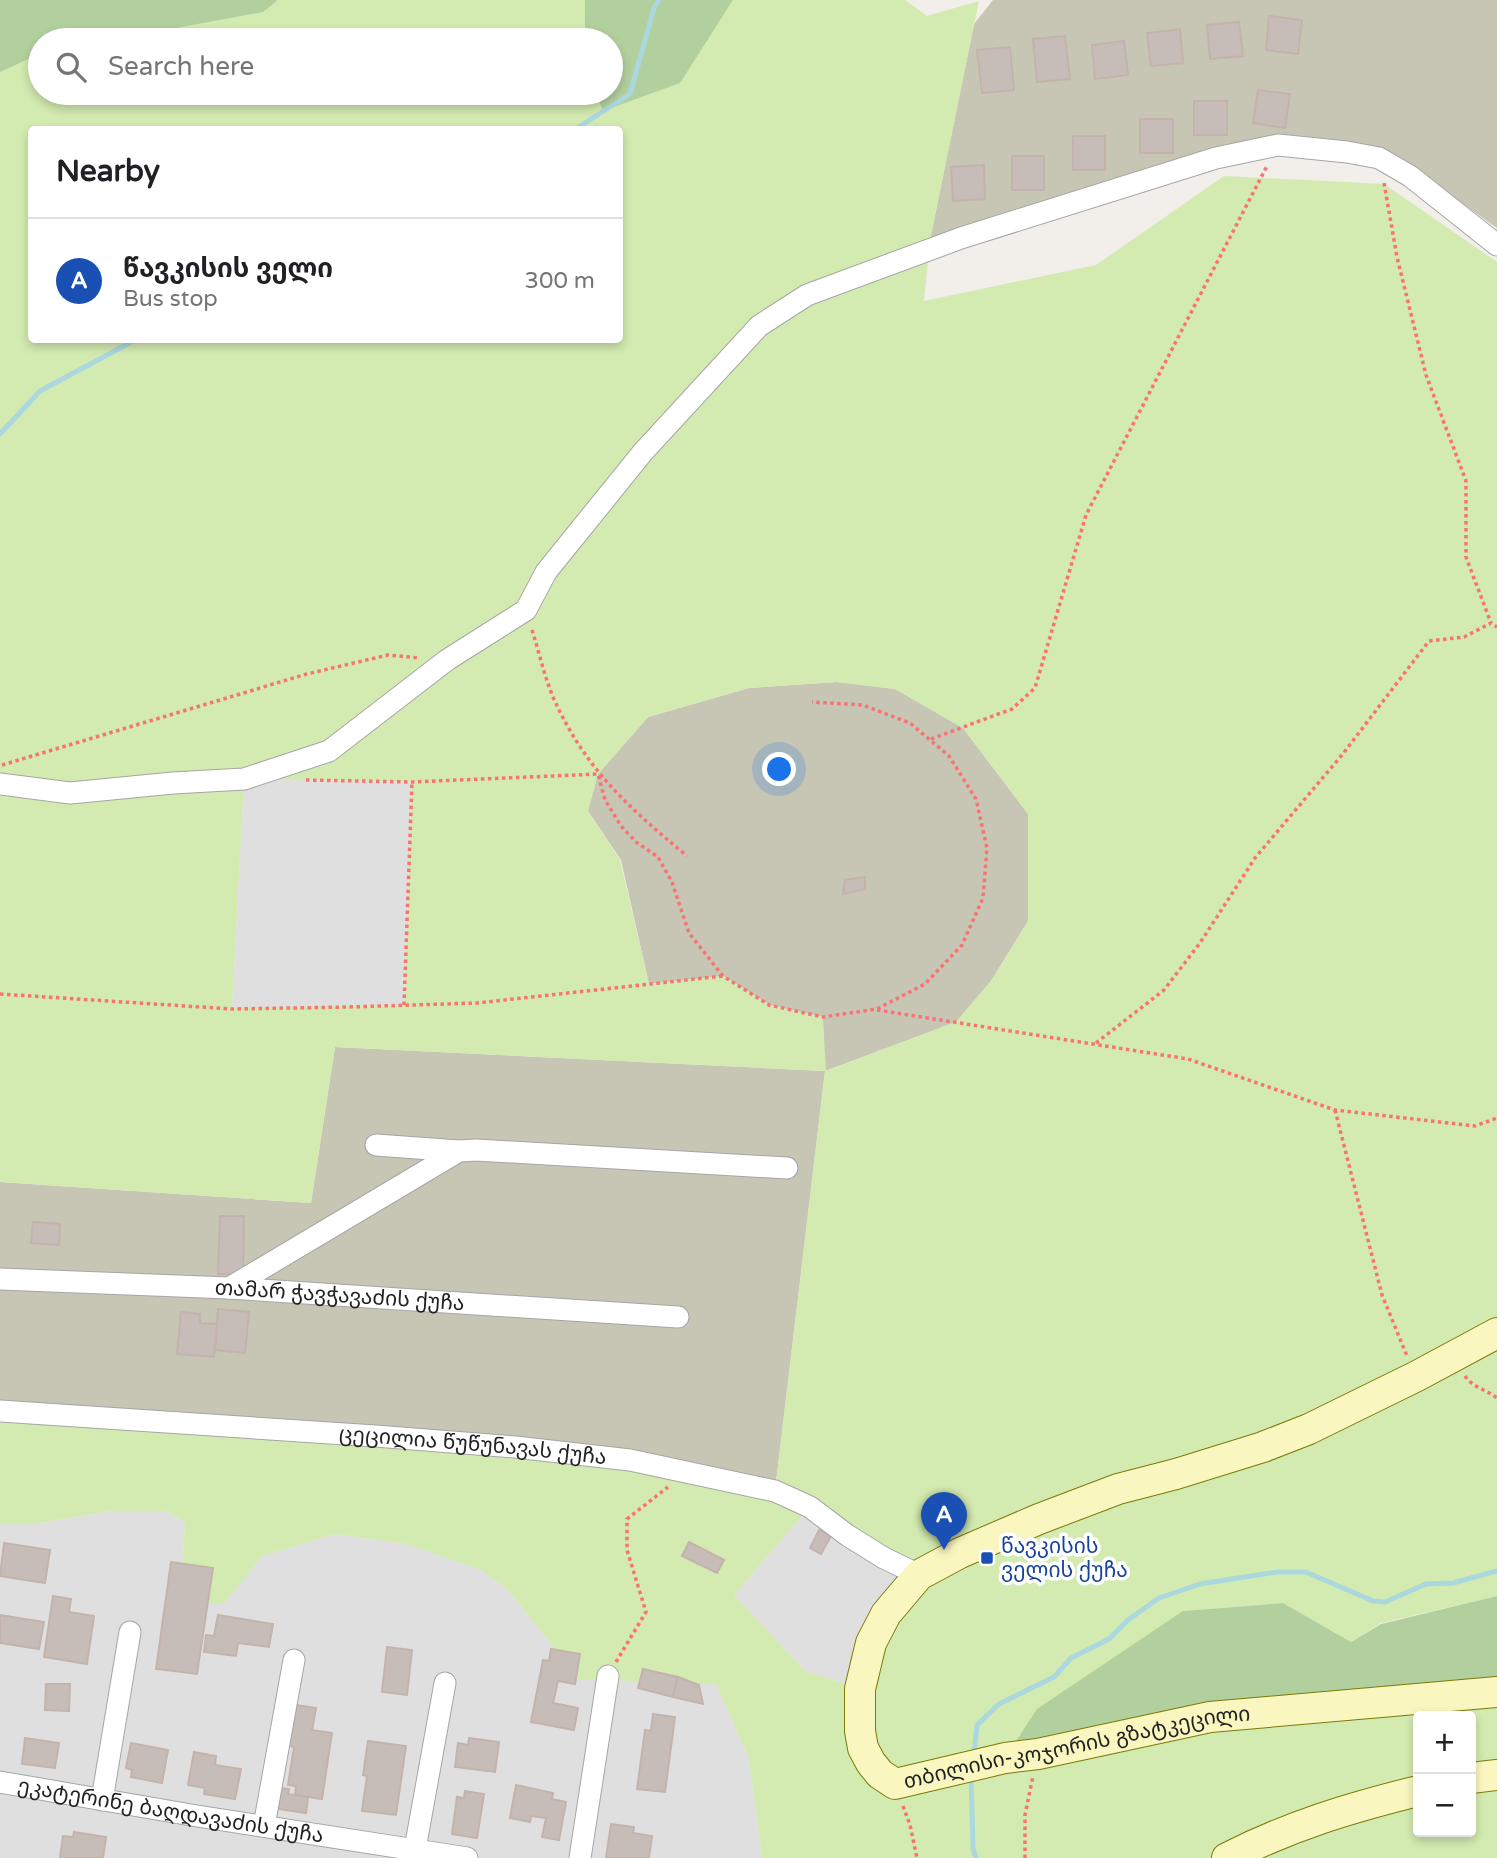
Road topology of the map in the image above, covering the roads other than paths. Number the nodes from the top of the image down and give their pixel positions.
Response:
1 (1497, 245) edge
2 (0, 784) edge
3 (376, 1145) dead end
4 (459, 1151) junction
5 (787, 1168) dead end
6 (0, 1279) edge
7 (229, 1289) junction
8 (678, 1317) dead end
9 (1497, 1333) edge
10 (0, 1411) edge
11 (919, 1575) junction
12 (130, 1632) dead end
13 (294, 1660) dead end
14 (608, 1676) road end
15 (445, 1682) dead end
16 (1497, 1692) edge
17 (1497, 1775) edge
18 (1476, 1777) edge
19 (0, 1782) edge
20 (1413, 1792) edge
21 (102, 1800) junction
22 (264, 1826) junction
23 (415, 1849) junction
24 (467, 1858) edge
25 (580, 1858) edge
26 (1227, 1858) edge

1 - 2 street
3 - 4 street
4 - 5 street
4 - 7 street
6 - 7 street, თამარ ჭავჭავაძის ქუჩა
7 - 8 street, თამარ ჭავჭავაძის ქუჩა
9 - 11 main road, თბილისი-კოჯორის გზატკეცილი
10 - 11 street, ცეცილია წუწუნავას ქუჩა
11 - 16 main road, თბილისი-კოჯორის გზატკეცილი
12 - 21 street
13 - 22 street
14 - 25 street
15 - 23 street
17 - 18 main road
19 - 21 street, ეკატერინე ბაღდავაძის ქუჩა
20 - 26 main road
21 - 22 street, ეკატერინე ბაღდავაძის ქუჩა
22 - 23 street, ეკატერინე ბაღდავაძის ქუჩა
23 - 24 street, ეკატერინე ბაღდავაძის ქუჩა

